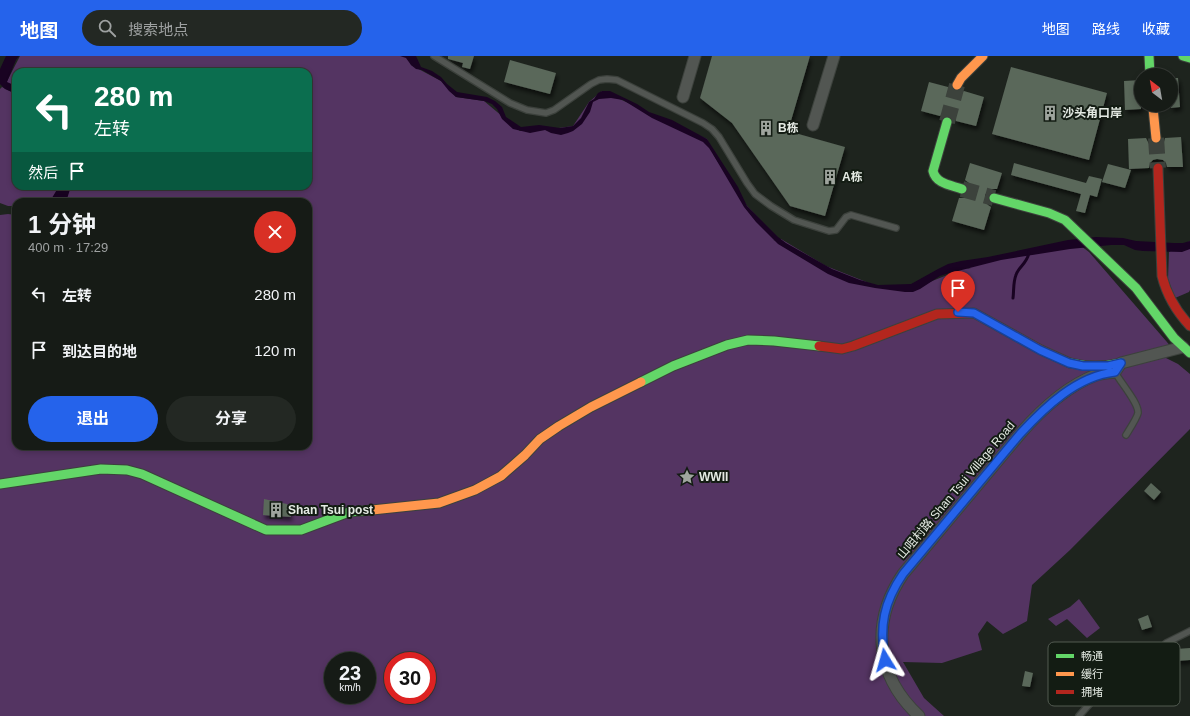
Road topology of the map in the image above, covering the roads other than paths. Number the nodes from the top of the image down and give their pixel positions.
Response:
1 (434, 56) edge
2 (695, 56) edge
3 (834, 56) edge
4 (983, 56) edge
5 (1149, 56) edge
6 (1150, 68) edge
7 (957, 86) tunnel mouth
8 (683, 97) dead end
9 (1153, 112) edge
10 (947, 122) tunnel mouth
11 (813, 125) dead end
12 (1156, 138) tunnel mouth
13 (1158, 168) tunnel mouth
14 (962, 188) tunnel mouth
15 (994, 198) tunnel mouth
16 (896, 228) dead end
17 (1190, 326) edge
18 (1186, 350) edge
19 (1121, 363) junction
20 (1115, 372) junction
21 (1126, 435) dead end
22 (0, 484) edge
23 (1190, 632) edge
24 (1168, 642) edge
25 (1088, 706) edge
26 (920, 716) edge
27 (1079, 716) edge

1 - 16 lane
2 - 8 street
3 - 11 street
4 - 7 street
5 - 6 street
9 - 12 street
10 - 14 street
13 - 17 street
15 - 18 street
18 - 19 street
19 - 20 street
19 - 22 street
20 - 21 lane
20 - 26 street, 山咀村路 Shan Tsui Village Road
23 - 24 lane
25 - 27 lane

